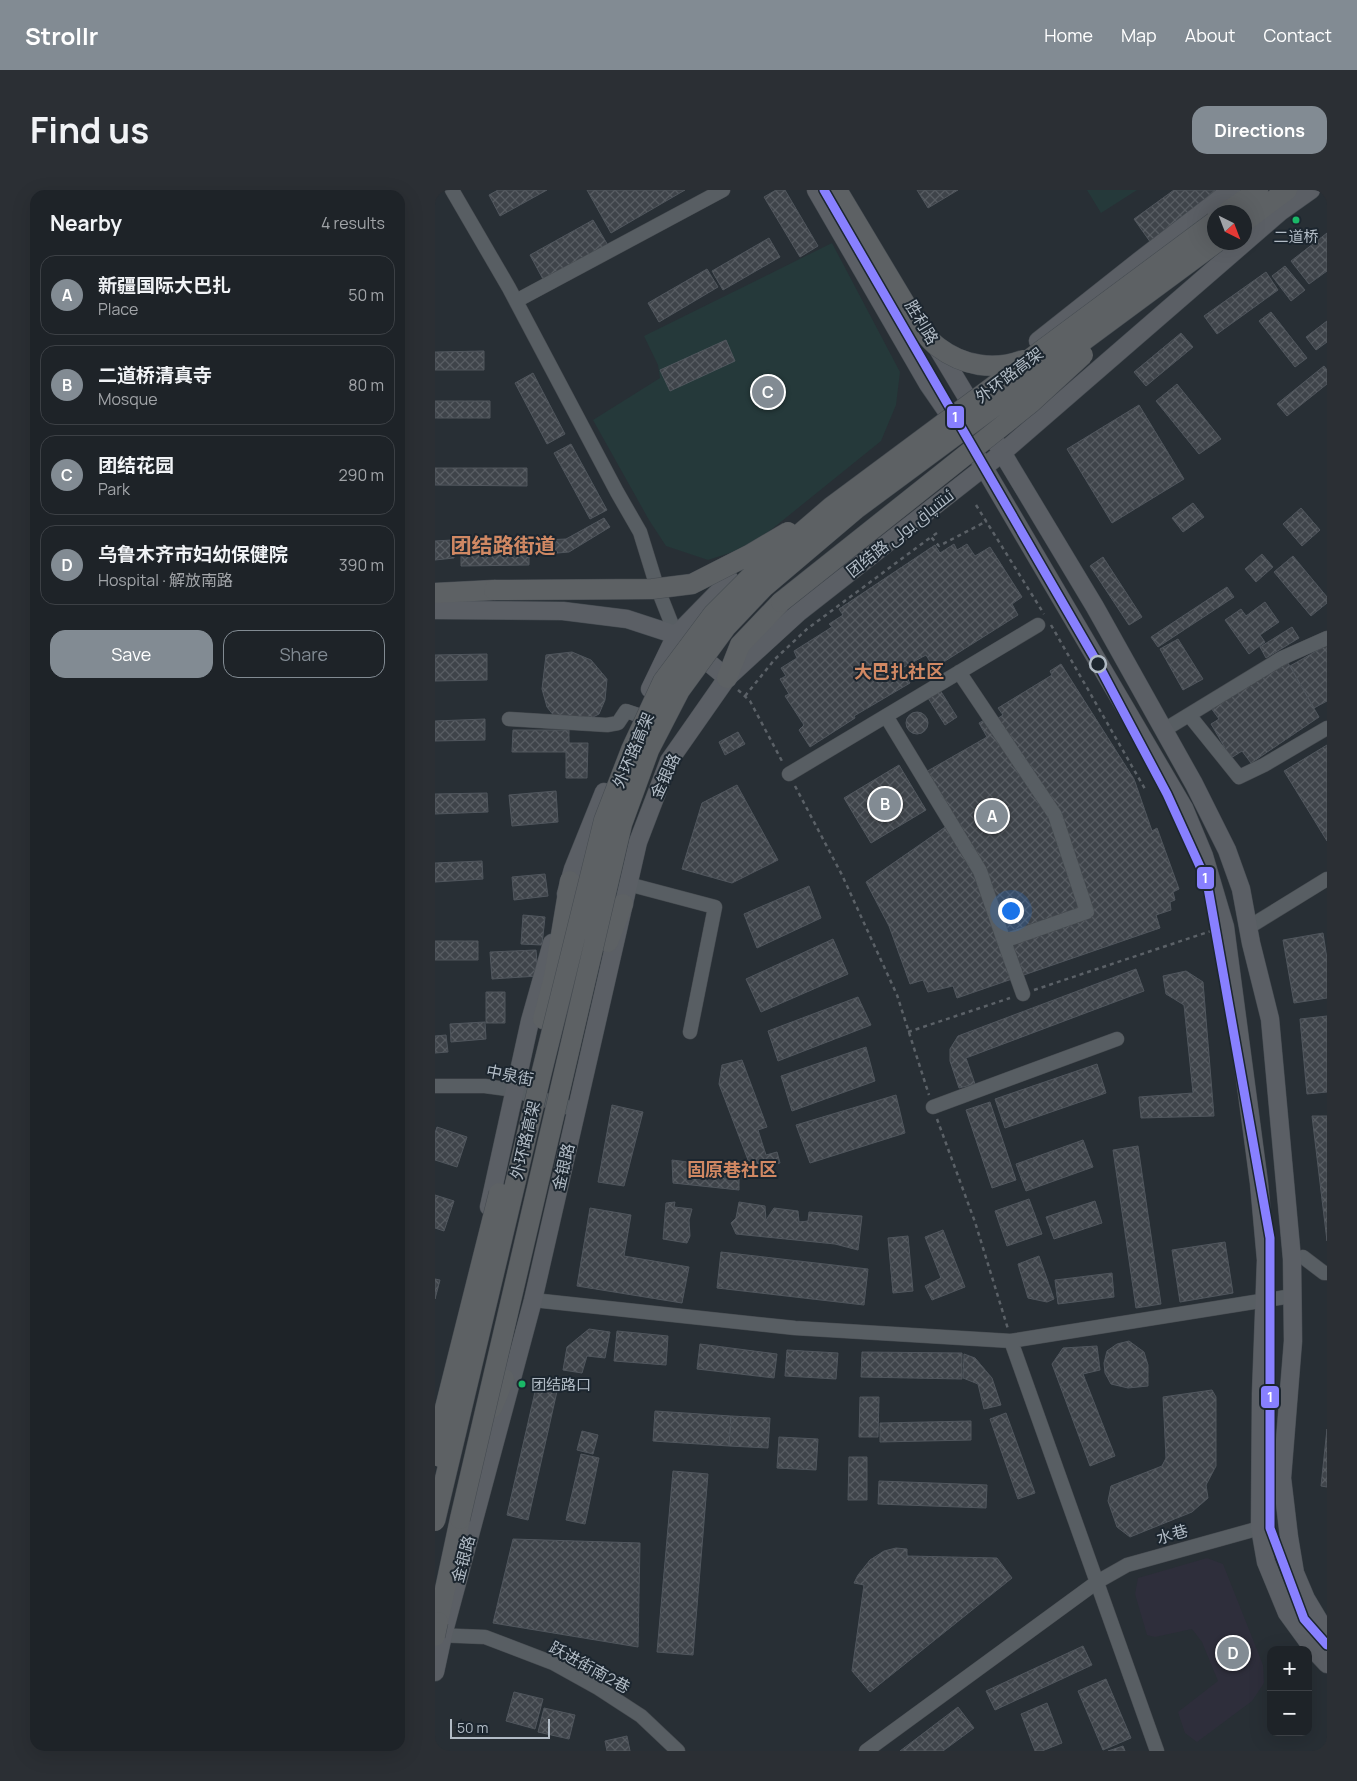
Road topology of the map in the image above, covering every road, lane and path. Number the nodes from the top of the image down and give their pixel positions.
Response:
1 (452, 190) edge
2 (723, 190) edge
3 (816, 190) edge
4 (837, 190) edge
5 (843, 190) edge
6 (1231, 190) edge
7 (1258, 190) edge
8 (1287, 190) edge
9 (1311, 190) edge
10 (1237, 205) edge
11 (1252, 217) edge
12 (1207, 228) edge
13 (1207, 250) edge
14 (1163, 283) junction
15 (516, 301) junction
16 (1055, 341) junction
17 (967, 399) junction
18 (949, 414) junction
19 (1003, 453) junction
20 (984, 467) junction
21 (845, 497) junction
22 (976, 505) dead end
23 (987, 521) junction
24 (937, 533) dead end
25 (931, 537) junction
26 (730, 580) junction
27 (435, 584) edge
28 (657, 587) junction
29 (435, 593) edge
30 (435, 610) edge
31 (1038, 625) dead end
32 (676, 635) junction
33 (1327, 638) edge
34 (959, 672) junction
35 (727, 678) junction
36 (745, 696) junction
37 (638, 715) junction
38 (1189, 715) junction
39 (886, 716) junction
40 (509, 719) dead end
41 (1327, 728) edge
42 (1164, 730) junction
43 (789, 774) junction
44 (1145, 789) dead end
45 (1327, 879) edge
46 (569, 881) junction
47 (628, 884) junction
48 (623, 904) junction
49 (1225, 926) junction
50 (1249, 927) junction
51 (1004, 941) junction
52 (1023, 994) junction
53 (690, 1032) dead end
54 (908, 1032) junction
55 (1117, 1039) dead end
56 (435, 1086) edge
57 (514, 1090) junction
58 (933, 1107) junction
59 (576, 1110) junction
60 (1303, 1257) dead end
61 (1327, 1273) edge
62 (1292, 1296) junction
63 (533, 1300) junction
64 (1265, 1302) junction
65 (1011, 1341) junction
66 (479, 1440) junction
67 (435, 1456) edge
68 (435, 1513) edge
69 (435, 1521) edge
70 (1260, 1528) junction
71 (1097, 1582) junction
72 (1327, 1634) edge
73 (437, 1636) edge
74 (1327, 1664) edge
75 (435, 1672) edge
76 (678, 1751) edge
77 (866, 1751) edge
78 (1157, 1751) edge

1 - 15 street
2 - 15 street
3 - 18 main road
4 - 16 highway, bridge
5 - 17 main road, 胜利路
6 - 17 main road
7 - 10 highway
8 - 11 highway
9 - 19 main road, 团结路 ئىتتىپاق يولى
12 - 16 highway, 外环路高架, bridge
13 - 14 highway, 外环路高架, bridge
14 - 35 highway, bridge
14 - 66 highway, 外环路高架, bridge
15 - 28 street
16 - 21 highway, 外环路高架, bridge
17 - 18 main road
17 - 19 main road, 胜利路
18 - 20 main road
18 - 26 main road
19 - 20 main road, 团结路 ئىتتىپاق يولى
19 - 42 main road, 胜利路
20 - 35 main road, 团结路 ئىتتىپاق يولى
20 - 49 main road
21 - 29 highway, bridge
21 - 69 highway, 外环路高架, bridge
22 - 23 path
23 - 25 path
23 - 44 path
24 - 25 path
25 - 36 path
26 - 28 main road
26 - 32 main road
27 - 28 main road
28 - 32 street
30 - 32 main road
31 - 34 street
32 - 35 main road
32 - 37 main road
33 - 38 street
34 - 39 street
34 - 51 street
35 - 36 path
35 - 47 main road, 金银路
36 - 43 path
37 - 40 street
37 - 46 main road
38 - 41 street
38 - 42 street
39 - 43 street
39 - 51 street
42 - 50 main road, 胜利路
43 - 54 path
45 - 50 street
46 - 57 main road
46 - 68 highway, bridge
47 - 48 main road, 金银路
47 - 53 street
48 - 59 main road, 金银路
48 - 66 highway
49 - 52 path
49 - 64 main road
50 - 62 main road, 胜利路
51 - 52 street
52 - 54 path
54 - 58 path
55 - 58 street
56 - 57 street, 中泉街
57 - 59 street, 中泉街
57 - 67 main road
58 - 65 path
59 - 63 main road, 金银路
60 - 61 street
62 - 64 street
62 - 72 main road, 胜利路
63 - 65 street
63 - 73 main road, 金银路
64 - 65 street
64 - 70 main road
65 - 71 street
66 - 73 highway, 外环路高架, bridge
70 - 71 street, 水巷
70 - 74 main road
71 - 77 street, 水巷
71 - 78 street
73 - 75 main road, 金银路
73 - 76 street, 跃进街南2巷

